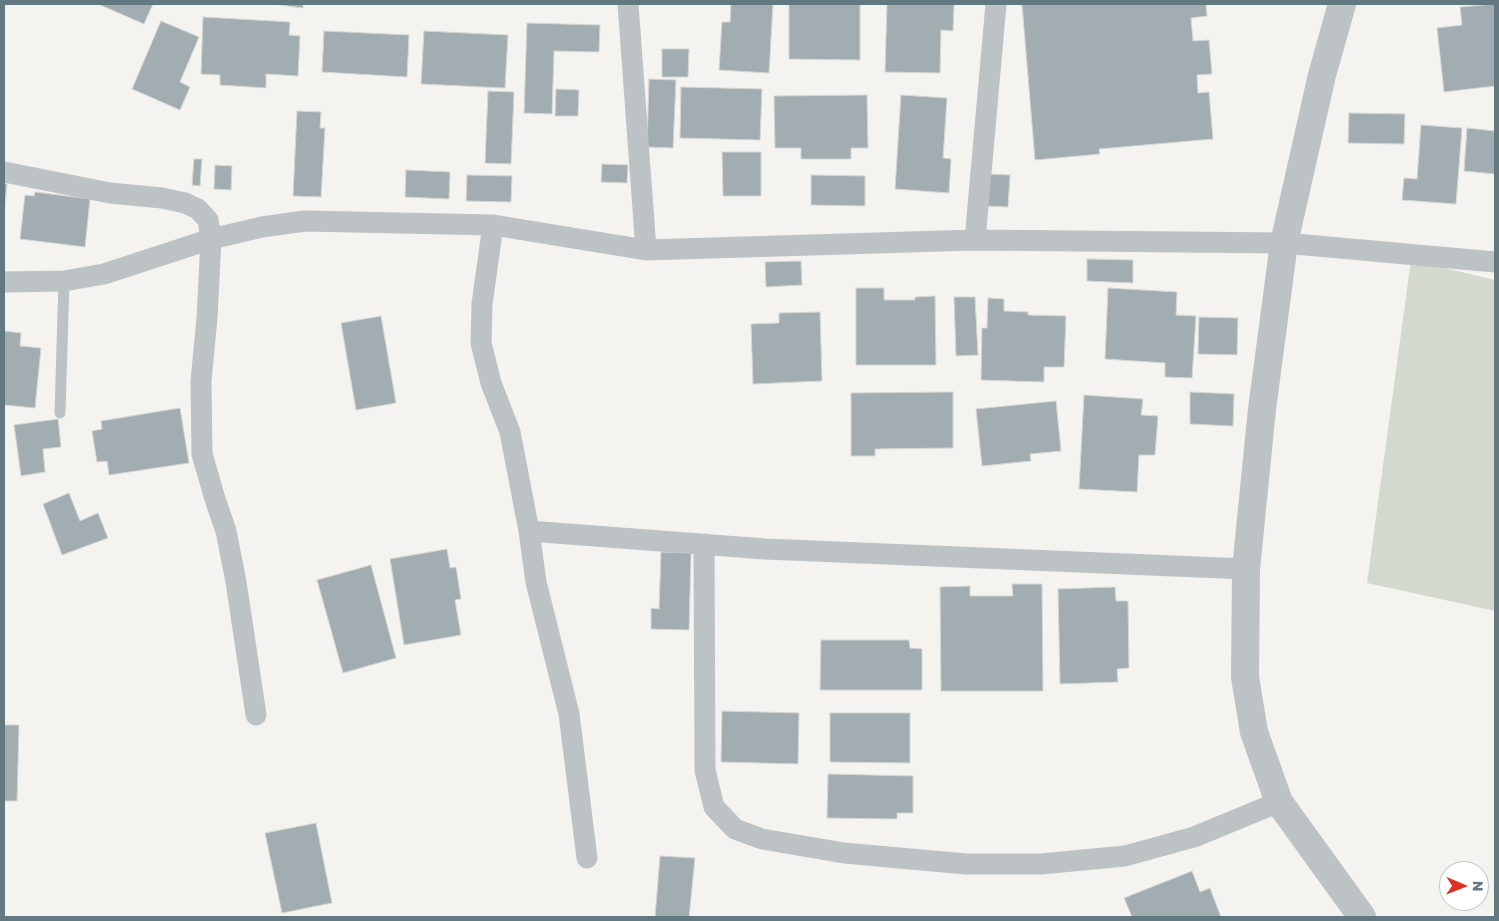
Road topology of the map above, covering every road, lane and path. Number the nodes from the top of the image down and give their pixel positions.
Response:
1 (628, 4) edge
2 (996, 4) edge
3 (1342, 4) edge
4 (4, 172) edge
5 (493, 225) junction
6 (211, 239) junction
7 (975, 240) junction
8 (1284, 244) junction
9 (646, 250) junction
10 (1495, 262) edge
11 (64, 281) junction
12 (4, 282) edge
13 (60, 413) dead end
14 (529, 531) junction
15 (704, 544) junction
16 (1246, 568) junction
17 (256, 715) dead end
18 (1279, 802) junction
19 (586, 858) dead end
20 (1362, 917) edge

1 - 9 street
2 - 7 street
3 - 8 street
4 - 6 street
5 - 6 street
5 - 9 street
5 - 14 street
6 - 11 street
6 - 17 street
7 - 8 street
7 - 9 street
8 - 10 street
8 - 16 street
11 - 12 street
11 - 13 lane
14 - 15 street
14 - 19 street
15 - 16 street
15 - 18 street
16 - 18 street
18 - 20 street

